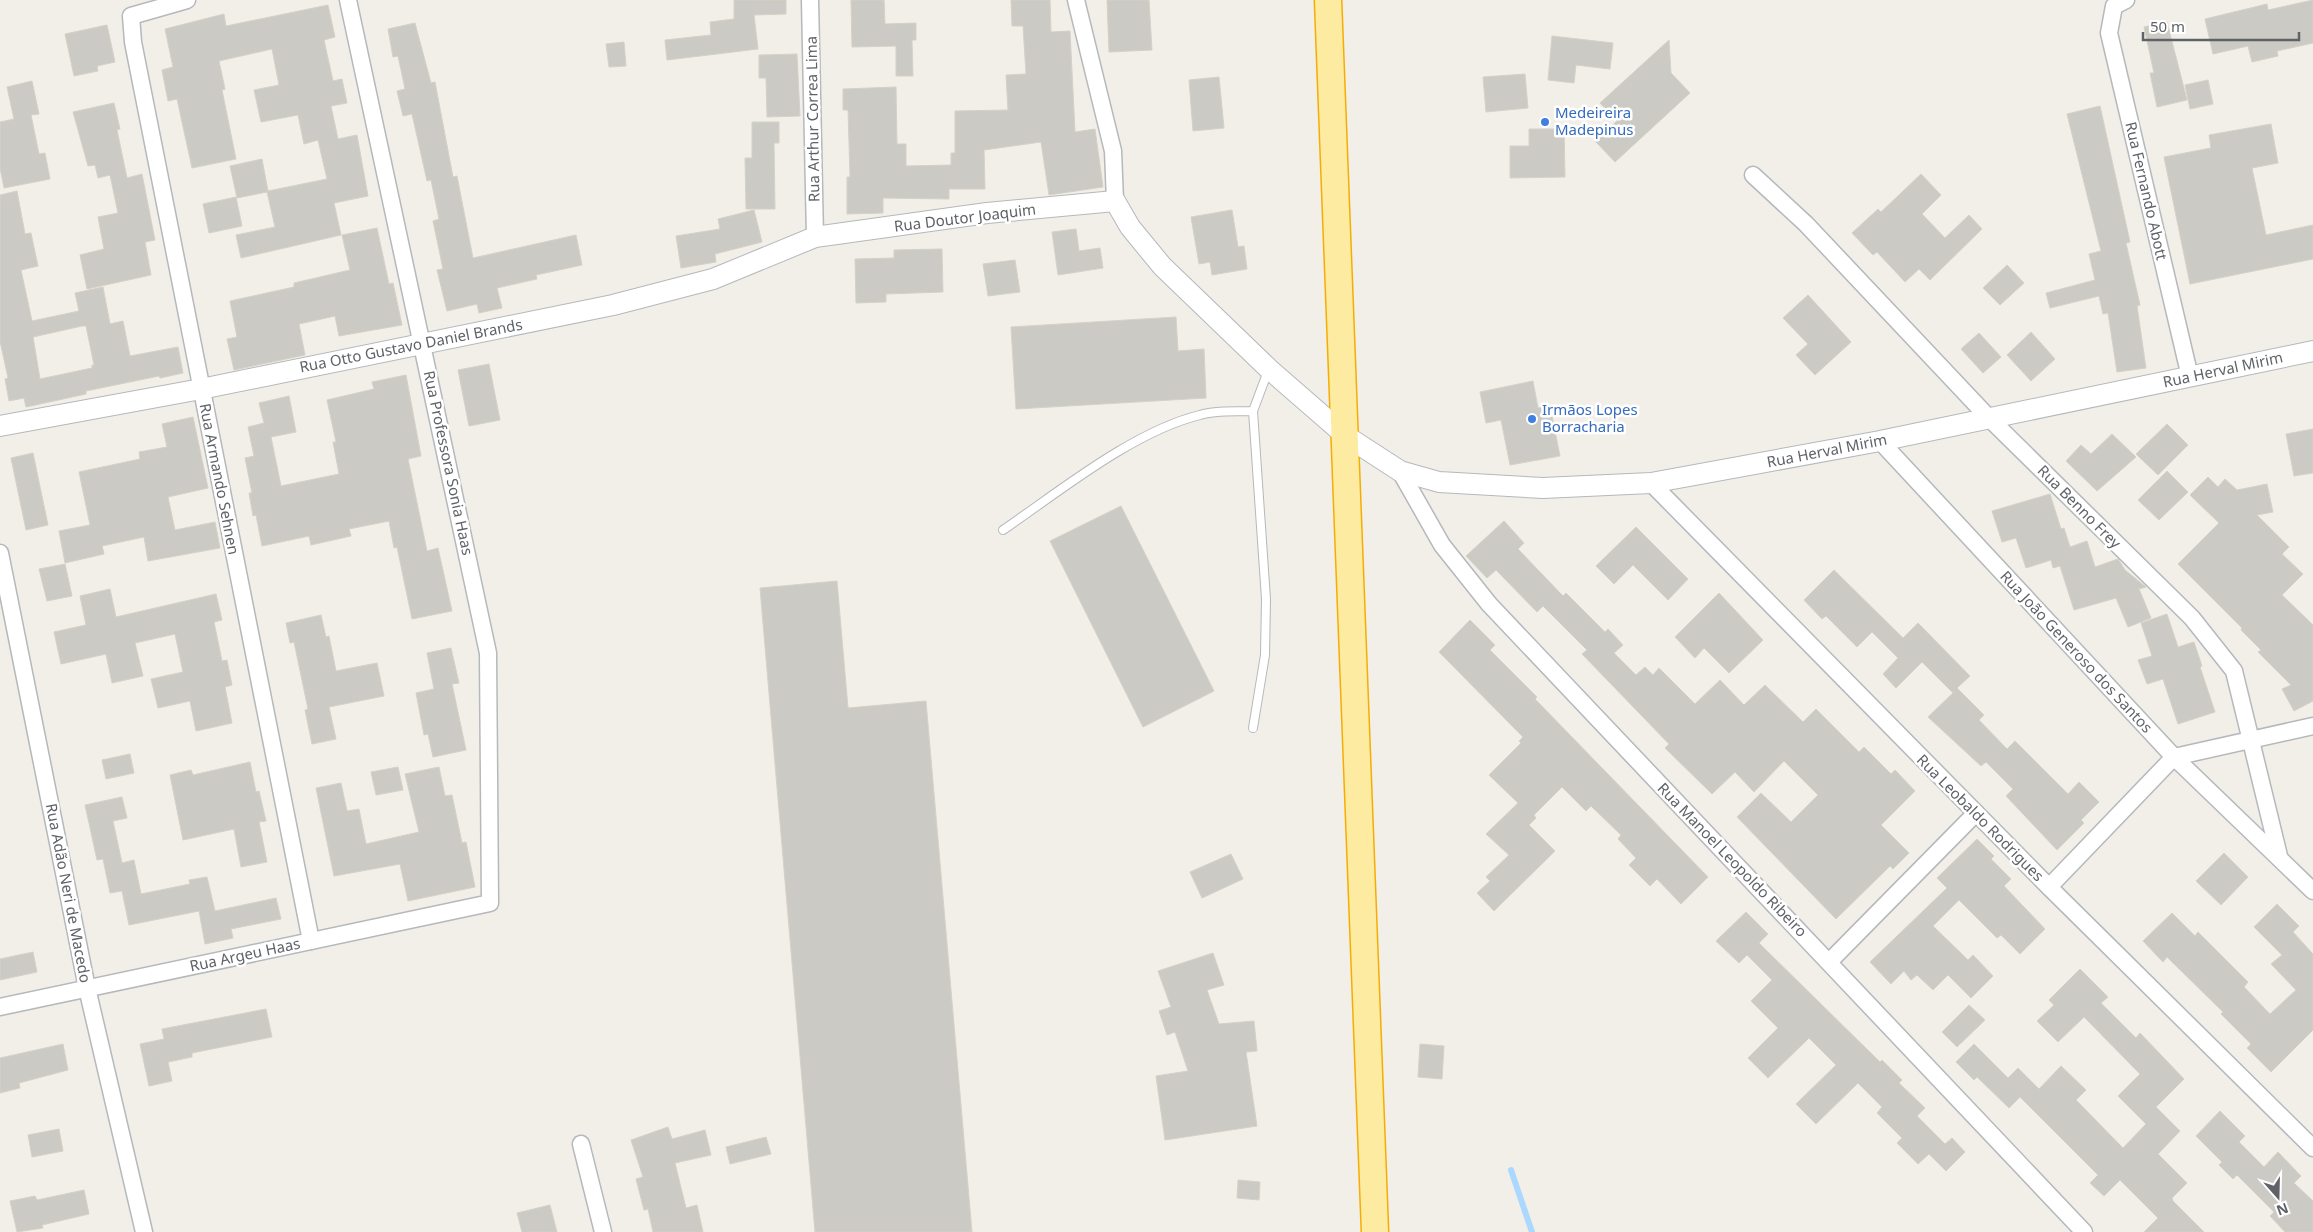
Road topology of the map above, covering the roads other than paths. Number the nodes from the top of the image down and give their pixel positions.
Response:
1 (187, 0) edge
2 (348, 0) edge
3 (810, 0) edge
4 (1076, 0) edge
5 (1328, 0) edge
6 (2120, 3) edge
7 (1753, 175) dead end
8 (1116, 201) junction
9 (815, 237) junction
10 (422, 342) junction
11 (2313, 351) edge
12 (1269, 369) junction
13 (2190, 376) junction
14 (202, 389) junction
15 (1253, 411) junction
16 (1989, 418) junction
17 (0, 426) edge
18 (1346, 436) junction
19 (1880, 441) junction
20 (1400, 471) junction
21 (1651, 484) junction
22 (1003, 530) dead end
23 (0, 553) edge
24 (2313, 726) edge
25 (1253, 728) dead end
26 (2252, 738) junction
27 (2174, 757) junction
28 (1976, 813) junction
29 (2279, 856) junction
30 (2049, 887) junction
31 (2313, 891) edge
32 (490, 903) joint
33 (311, 941) junction
34 (1829, 962) junction
35 (88, 988) junction
36 (0, 1007) edge
37 (580, 1144) dead end
38 (2313, 1148) edge
39 (144, 1232) edge
40 (603, 1232) edge
41 (1375, 1232) edge
42 (2084, 1232) edge

1 - 14 street, Rua Armando Sehnen
2 - 10 street, Rua Professora Sonia Haas
3 - 9 street, Rua Arthur Correa Lima
4 - 8 street
5 - 18 highway
6 - 13 street, Rua Fernando Abott
7 - 16 street, Rua Benno Frey
8 - 9 street, Rua Doutor Joaquim
8 - 12 street, Rua Herval Mirim
9 - 10 street, Rua Otto Gustavo Daniel Brands
10 - 14 street, Rua Otto Gustavo Daniel Brands
10 - 32 street, Rua Professora Sonia Haas
11 - 13 street, Rua Herval Mirim
12 - 15 lane
12 - 18 street, Rua Herval Mirim
13 - 16 street, Rua Herval Mirim
14 - 17 street, Rua Otto Gustavo Daniel Brands
14 - 33 street, Rua Armando Sehnen
15 - 22 lane
15 - 25 lane
16 - 19 street, Rua Herval Mirim
16 - 26 street, Rua Benno Frey
18 - 20 street, Rua Herval Mirim
18 - 41 highway
19 - 21 street, Rua Herval Mirim
19 - 27 street, Rua João Generoso dos Santos
20 - 21 street, Rua Herval Mirim
20 - 34 street, Rua Manoel Leopoldo Ribeiro
21 - 28 street, Rua Leobaldo Rodrigues
23 - 35 street, Rua Adão Neri de Macedo
24 - 26 street
26 - 27 street
26 - 29 street, Rua Benno Frey
27 - 29 street, Rua João Generoso dos Santos
27 - 30 street
28 - 30 street, Rua Leobaldo Rodrigues
28 - 34 street
29 - 31 street
30 - 38 street, Rua Leobaldo Rodrigues
32 - 33 street, Rua Argeu Haas
33 - 35 street, Rua Argeu Haas
34 - 42 street, Rua Manoel Leopoldo Ribeiro
35 - 36 street, Rua Argeu Haas
35 - 39 street, Rua Adão Neri de Macedo
37 - 40 street

